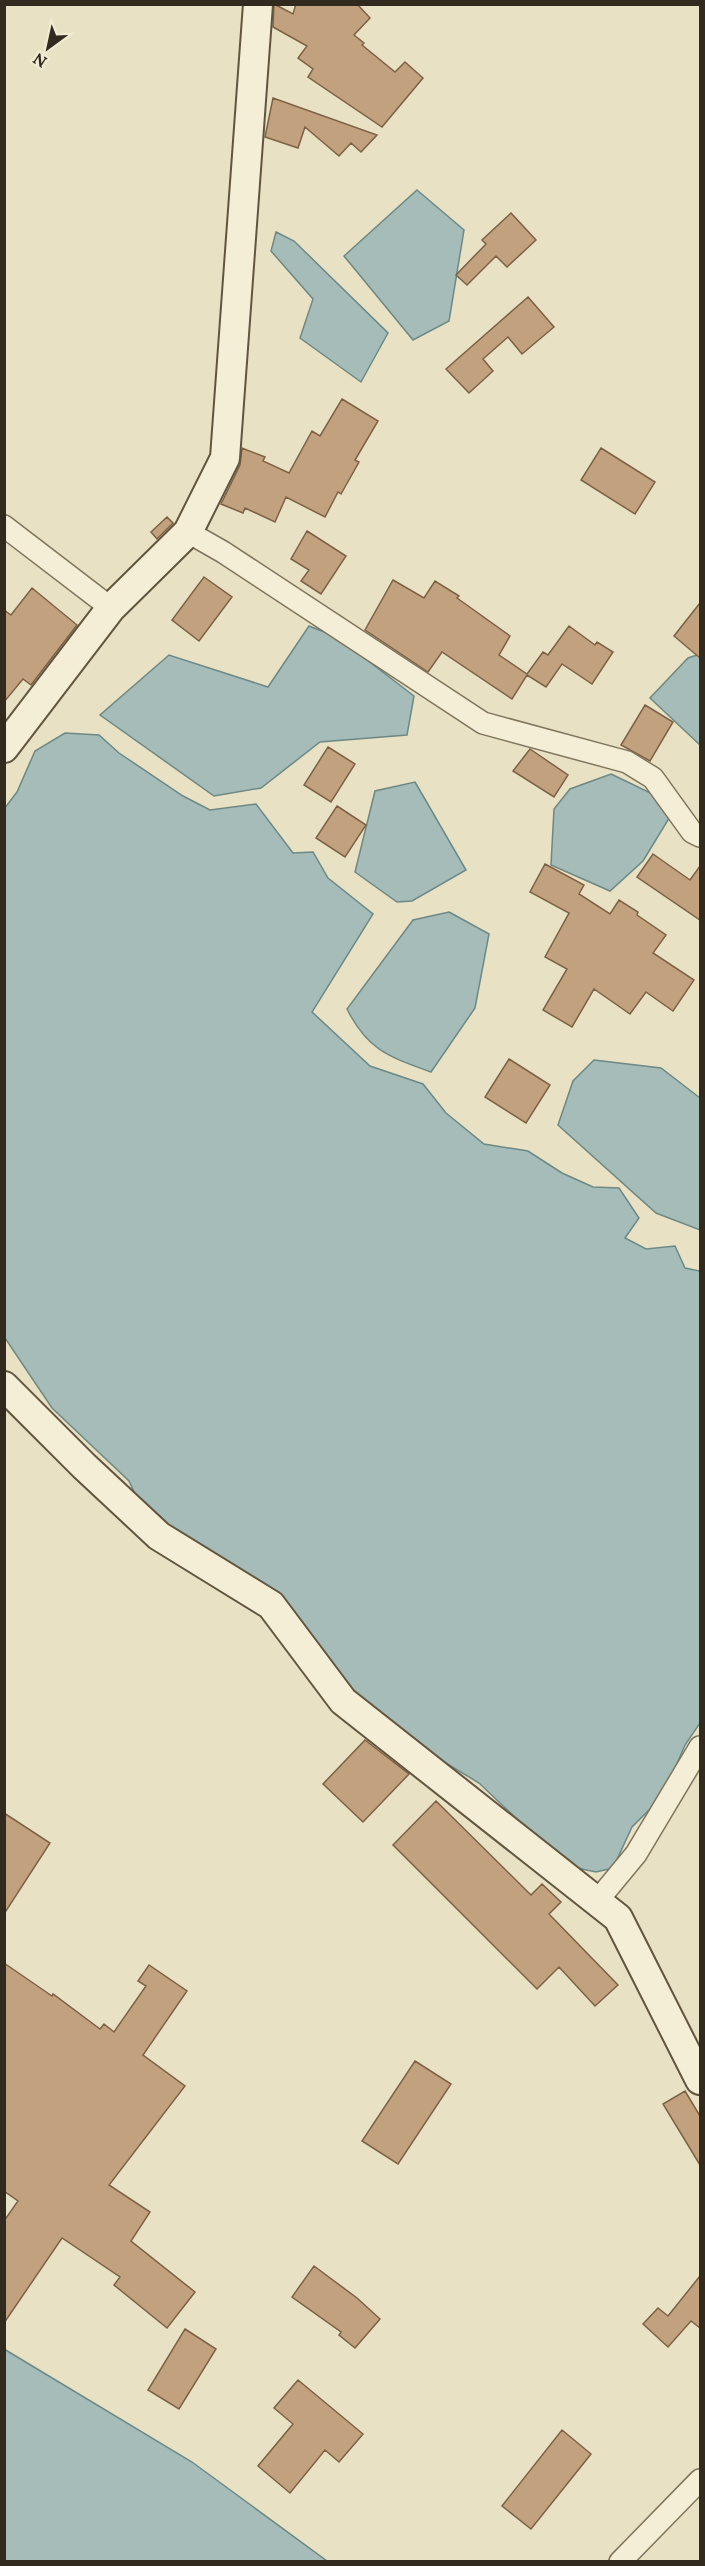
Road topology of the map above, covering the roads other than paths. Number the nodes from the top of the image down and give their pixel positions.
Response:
1 (258, 4) edge
2 (4, 526) edge
3 (188, 532) junction
4 (111, 608) junction
5 (4, 748) edge
6 (700, 836) edge
7 (4, 1386) edge
8 (700, 1747) edge
9 (598, 1900) junction
10 (700, 2080) edge
11 (700, 2480) edge
12 (620, 2562) edge

1 - 3 street
2 - 4 street
3 - 4 street
3 - 6 street
4 - 5 street
7 - 9 street
8 - 9 street
9 - 10 street
11 - 12 street

